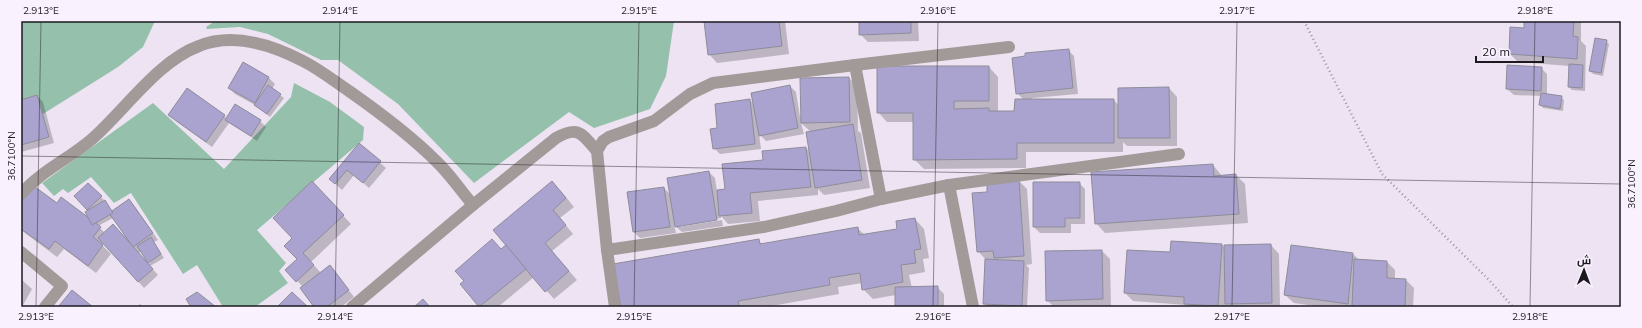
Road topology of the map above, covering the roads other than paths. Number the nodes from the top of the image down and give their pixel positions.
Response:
1 (1009, 47) dead end
2 (855, 64) junction
3 (597, 151) junction
4 (1179, 154) dead end
5 (949, 185) junction
6 (21, 194) edge
7 (881, 199) junction
8 (473, 205) junction
9 (606, 250) junction
10 (21, 252) edge
11 (45, 307) edge
12 (352, 307) edge
13 (615, 307) edge
14 (973, 307) edge

1 - 2 street
2 - 3 street
2 - 7 street
3 - 8 street
3 - 9 street
4 - 5 street
5 - 7 street
5 - 14 street
6 - 8 street
7 - 9 street
8 - 12 street
9 - 13 street
10 - 11 street

